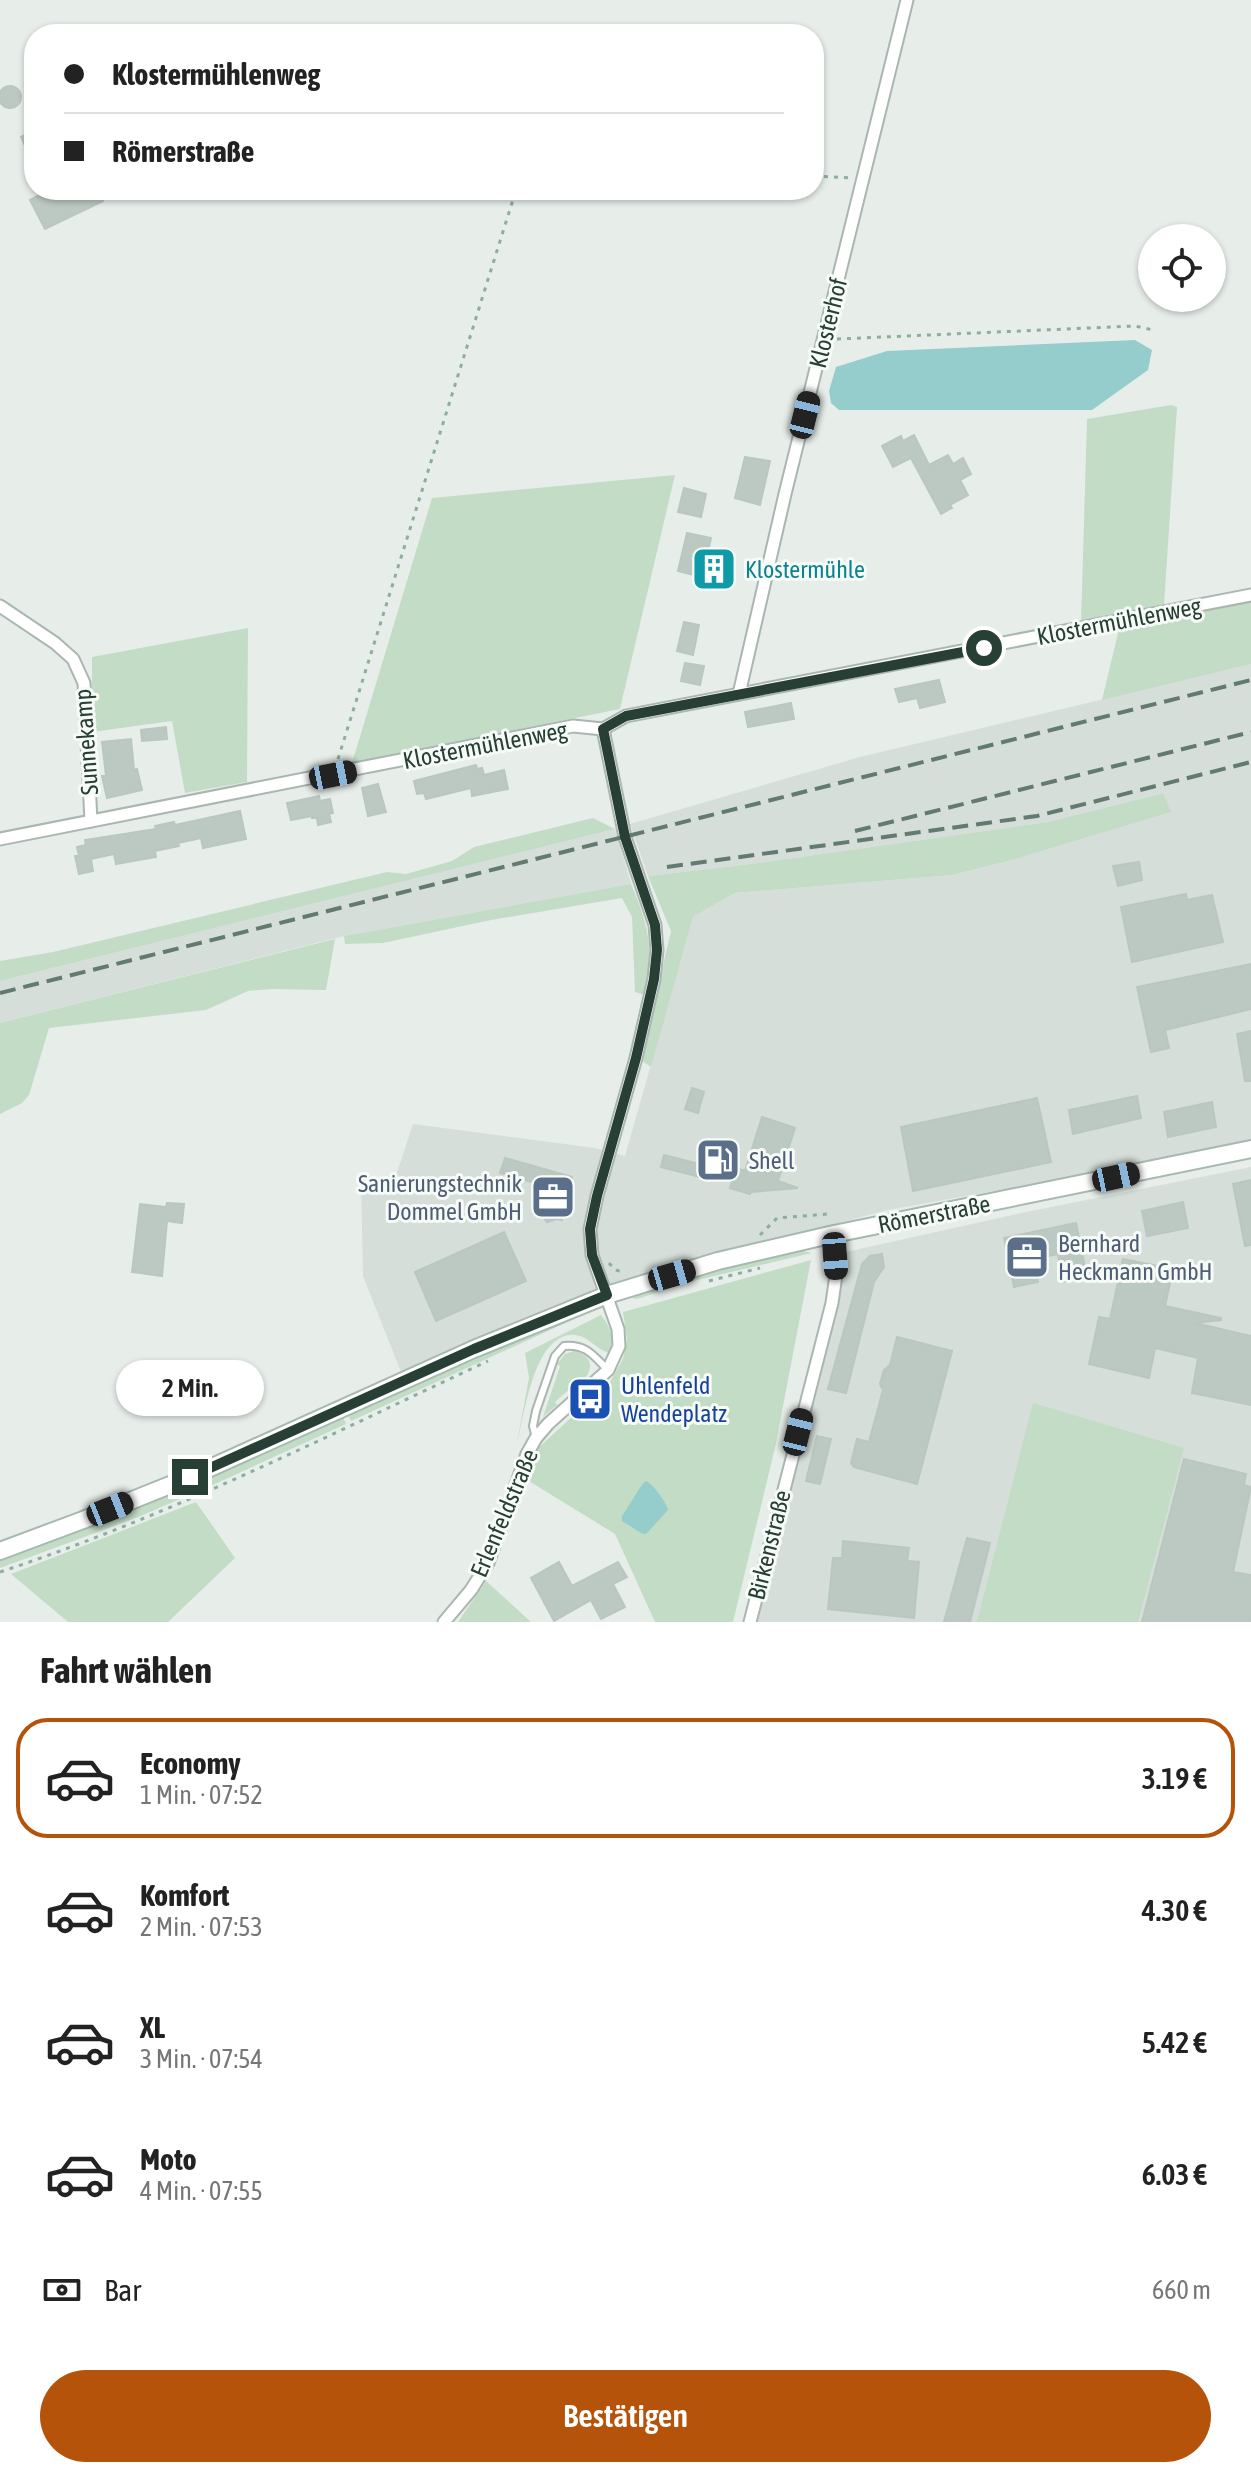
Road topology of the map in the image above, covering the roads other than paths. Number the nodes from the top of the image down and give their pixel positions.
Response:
1 (907, 0) edge
2 (1251, 595) edge
3 (0, 606) edge
4 (739, 694) junction
5 (603, 729) junction
6 (91, 821) junction
7 (0, 839) edge
8 (1251, 1149) edge
9 (834, 1234) junction
10 (607, 1295) junction
11 (608, 1370) junction
12 (536, 1438) junction
13 (0, 1551) edge
14 (444, 1622) edge
15 (750, 1622) edge

1 - 4 street, Klosterhof
2 - 4 street, Klostermühlenweg
3 - 6 street, Sunnekamp
4 - 5 street, Klostermühlenweg
5 - 6 street, Klostermühlenweg
5 - 10 street
6 - 7 street, Klostermühlenweg
8 - 9 main road, Römerstraße
9 - 10 main road, Römerstraße
9 - 15 street, Birkenstraße
10 - 11 street
10 - 13 main road, Römerstraße
11 - 12 street, Erlenfeldstraße
11 - 12 lane
12 - 14 street, Erlenfeldstraße

